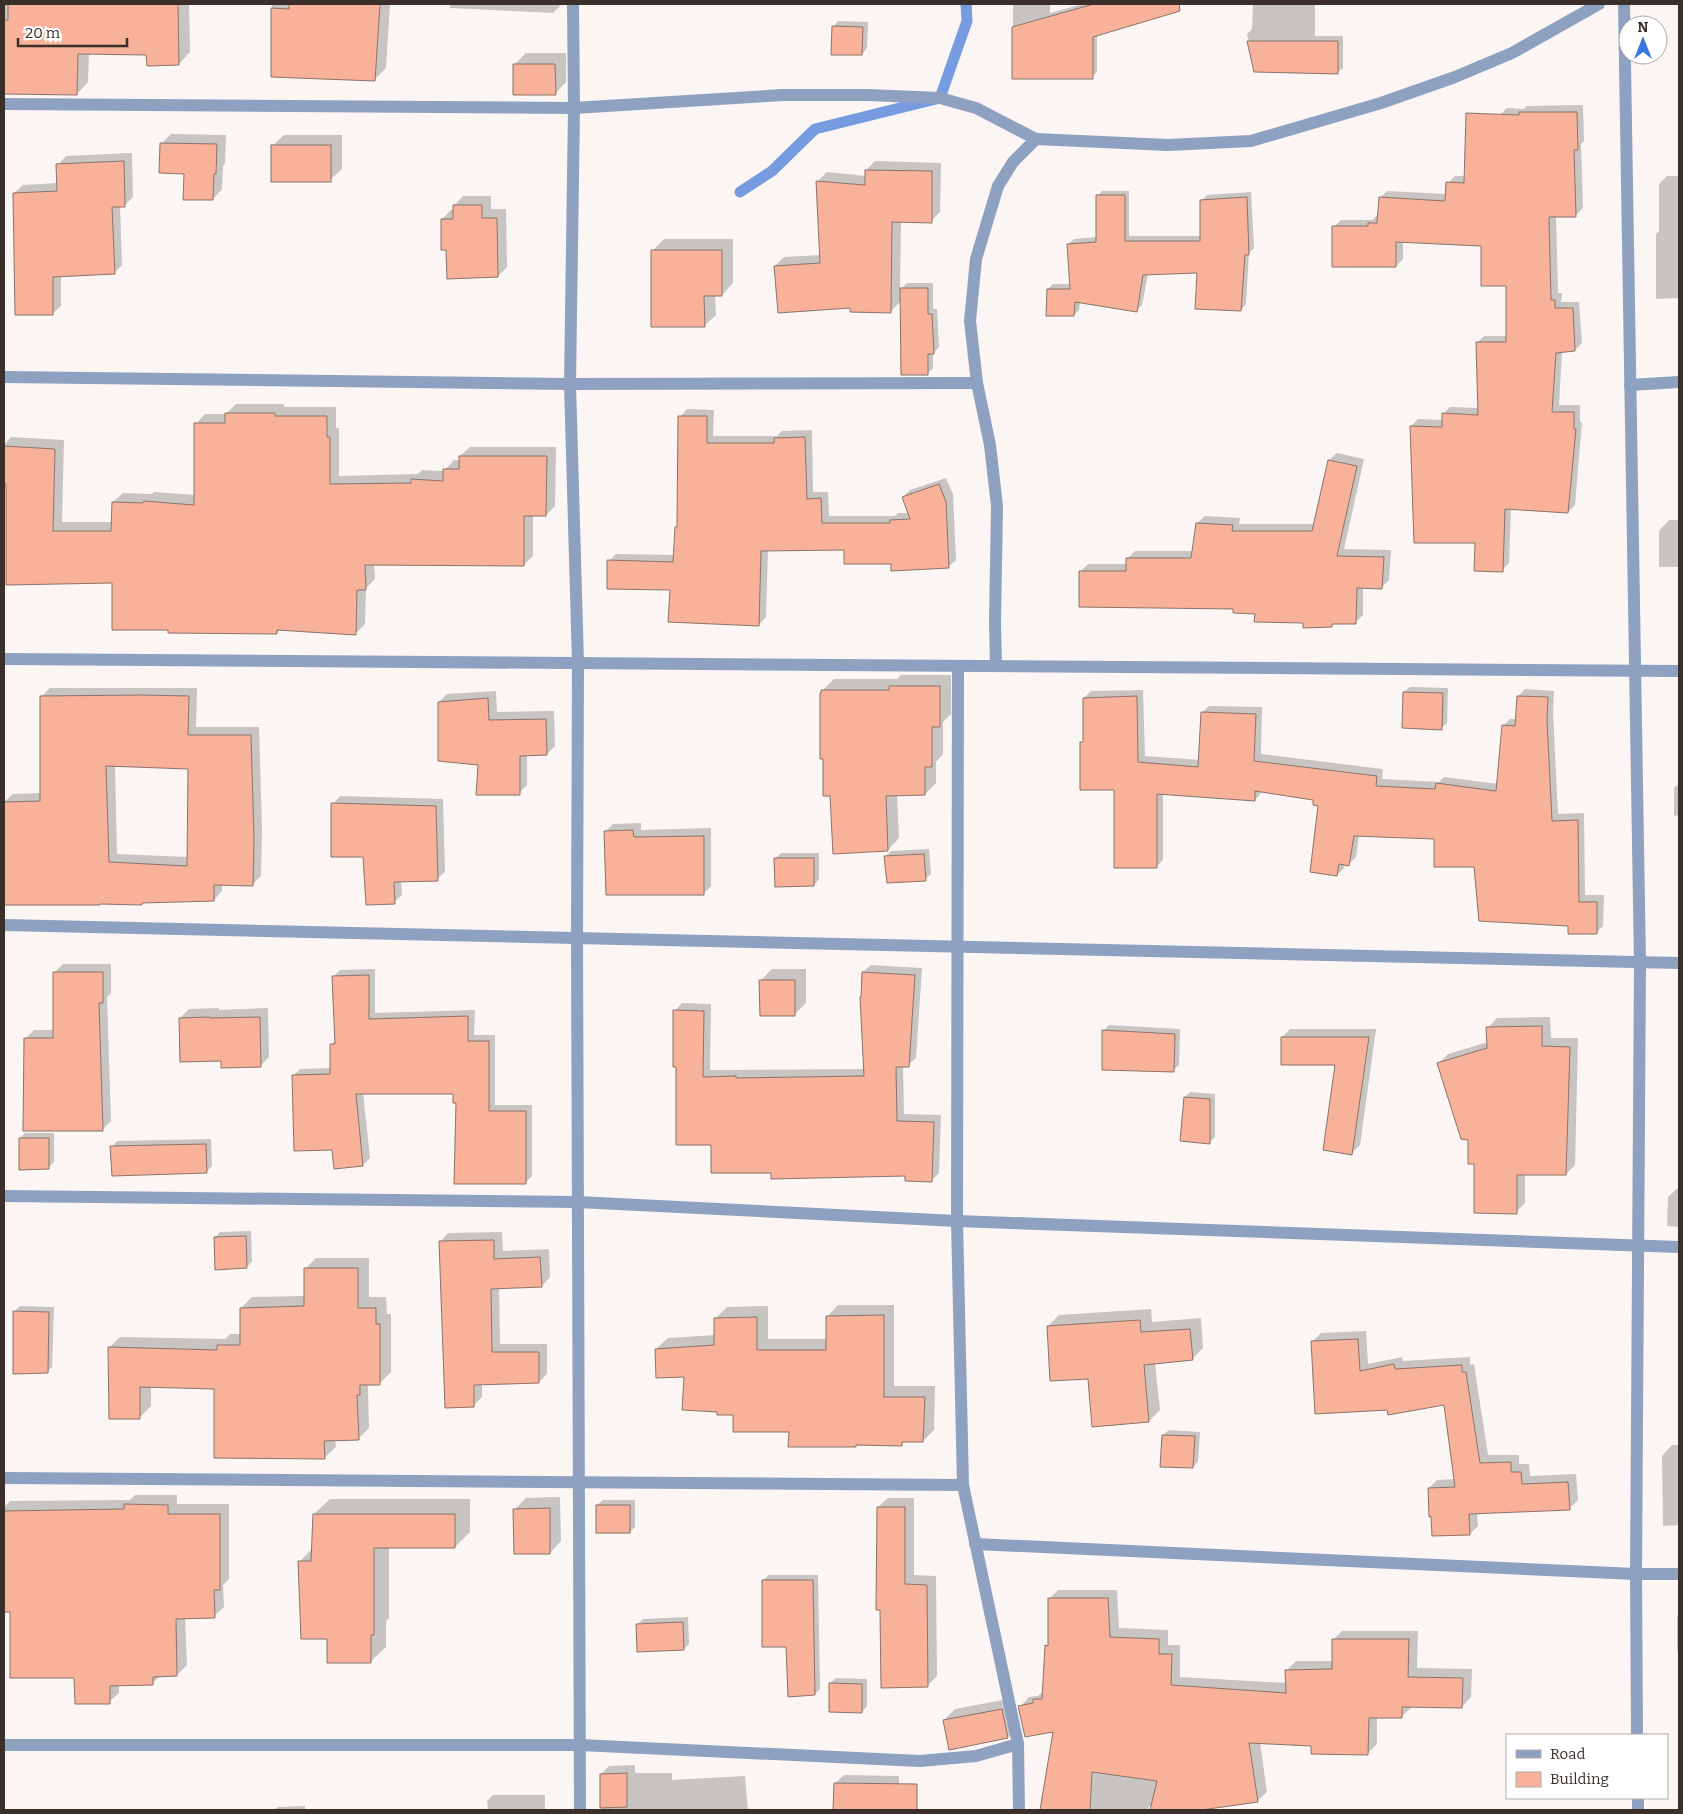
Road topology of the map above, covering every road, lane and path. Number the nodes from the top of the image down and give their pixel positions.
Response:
1 (573, 4) edge
2 (1599, 4) edge
3 (1624, 4) edge
4 (4, 104) edge
5 (574, 108) junction
6 (1036, 139) junction
7 (4, 376) edge
8 (1679, 382) edge
9 (976, 383) junction
10 (570, 384) junction
11 (1630, 385) junction
12 (4, 659) edge
13 (578, 663) junction
14 (958, 666) junction
15 (996, 666) junction
16 (1635, 670) junction
17 (1679, 671) edge
18 (4, 925) edge
19 (577, 938) junction
20 (956, 947) junction
21 (1640, 963) junction
22 (1679, 964) edge
23 (4, 1196) edge
24 (578, 1202) junction
25 (957, 1221) junction
26 (1638, 1246) junction
27 (1679, 1247) edge
28 (4, 1478) edge
29 (578, 1482) junction
30 (963, 1485) junction
31 (975, 1544) junction
32 (1636, 1574) junction
33 (1679, 1574) edge
34 (1638, 1734) edge
35 (1018, 1744) junction
36 (4, 1745) edge
37 (580, 1745) junction
38 (580, 1810) edge
39 (1019, 1810) edge

1 - 5 street
2 - 6 street
3 - 11 street
4 - 5 street
5 - 6 street
5 - 10 street
6 - 9 street
7 - 10 street
8 - 11 street
9 - 10 street
9 - 15 street
10 - 13 street
11 - 16 street
12 - 13 street
13 - 14 street
13 - 19 street
14 - 15 street
14 - 20 street
15 - 16 street
16 - 17 street
16 - 21 street
18 - 19 street
19 - 20 street
19 - 24 street
20 - 21 street
20 - 25 street
21 - 22 street
21 - 26 street
23 - 24 street
24 - 25 street
24 - 29 street
25 - 26 street
25 - 30 street
26 - 27 street
26 - 32 street
28 - 29 street
29 - 30 street
29 - 37 street
30 - 31 street
31 - 32 street
31 - 35 street
32 - 33 street
32 - 34 street
35 - 37 street
35 - 39 street
36 - 37 street
37 - 38 street

